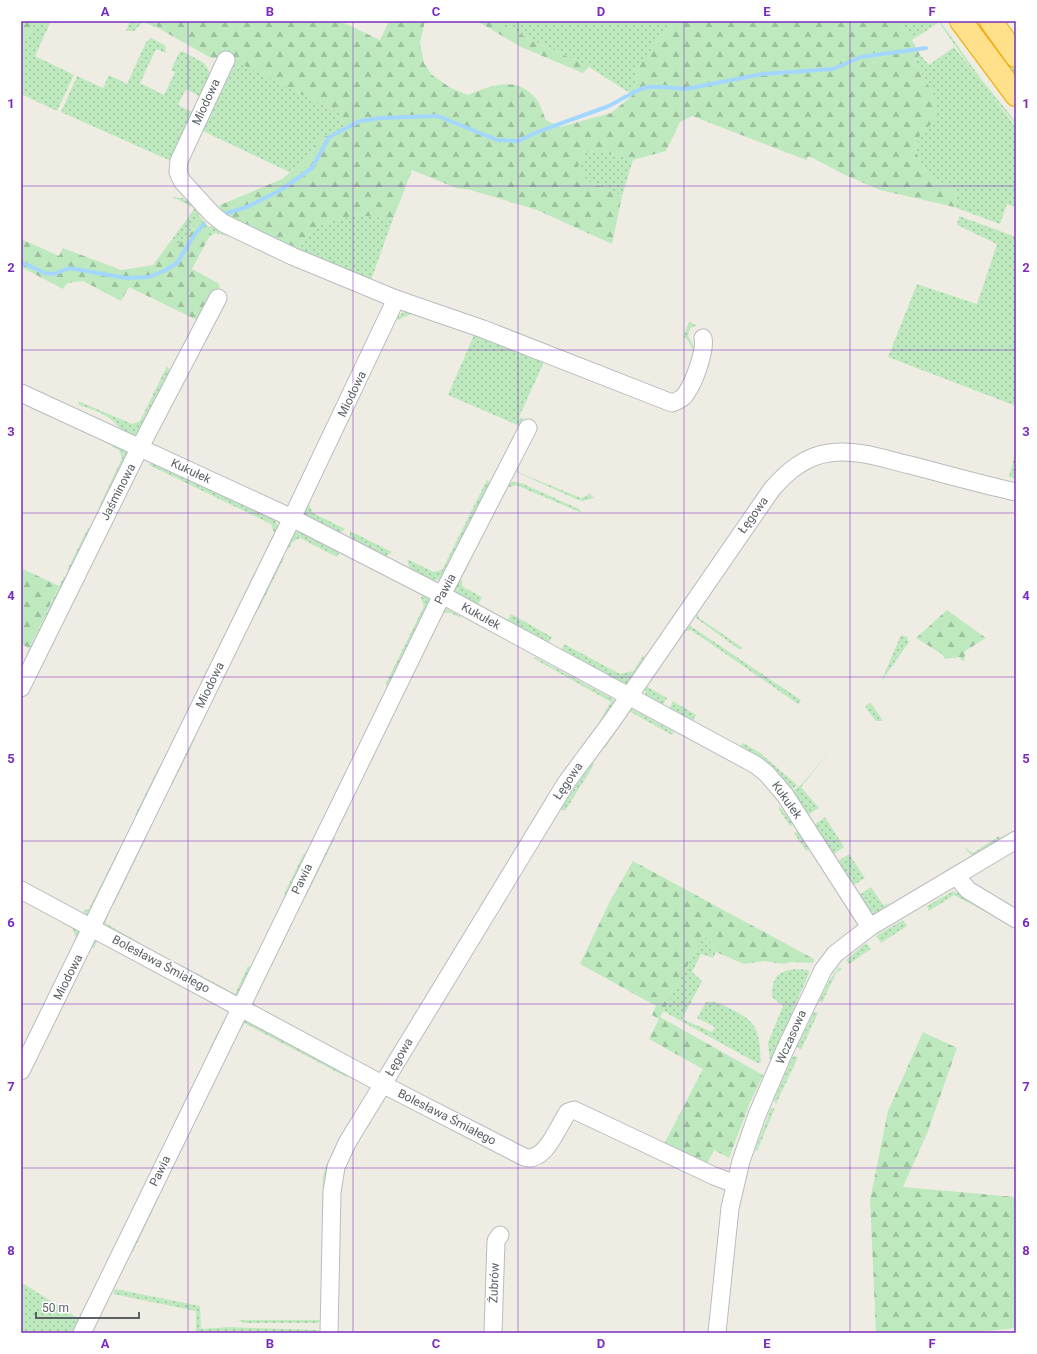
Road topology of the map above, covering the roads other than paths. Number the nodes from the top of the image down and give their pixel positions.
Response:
1 (961, 21) edge
2 (991, 21) edge
3 (1016, 56) edge
4 (226, 60) dead end
5 (1016, 95) edge
6 (218, 298) dead end
7 (396, 299) junction
8 (703, 338) dead end
9 (21, 393) edge
10 (528, 428) dead end
11 (140, 447) junction
12 (1016, 492) edge
13 (292, 518) junction
14 (442, 595) junction
15 (21, 688) edge
16 (629, 697) junction
17 (1016, 840) edge
18 (957, 877) junction
19 (21, 890) edge
20 (1016, 919) edge
21 (870, 927) junction
22 (92, 928) junction
23 (240, 1006) junction
24 (21, 1070) edge
25 (382, 1084) junction
26 (735, 1184) junction
27 (500, 1235) dead end
28 (82, 1333) edge
29 (329, 1333) edge
30 (493, 1333) edge
31 (717, 1333) edge

1 - 5 highway
2 - 3 highway
4 - 7 street, Miodowa
6 - 11 street, Jaśminowa
7 - 8 street, Miodowa
7 - 13 street, Miodowa
9 - 11 street, Kukułek
10 - 14 street, Pawia
11 - 13 street, Kukułek
11 - 15 street, Jaśminowa
12 - 16 street, Łęgowa
13 - 14 street, Kukułek
13 - 22 street, Miodowa
14 - 16 street, Kukułek
14 - 23 street, Pawia
16 - 21 street, Kukułek
16 - 25 street, Łęgowa
17 - 18 street, Wczasowa
18 - 20 street
18 - 21 street, Wczasowa
19 - 22 street, Bolesława Śmiałego
21 - 26 street, Wczasowa
22 - 23 street, Bolesława Śmiałego
22 - 24 street, Miodowa
23 - 25 street, Bolesława Śmiałego
23 - 28 street, Pawia
25 - 26 street, Bolesława Śmiałego
25 - 29 street, Łęgowa
26 - 31 street, Wczasowa
27 - 30 street, Żubrów

